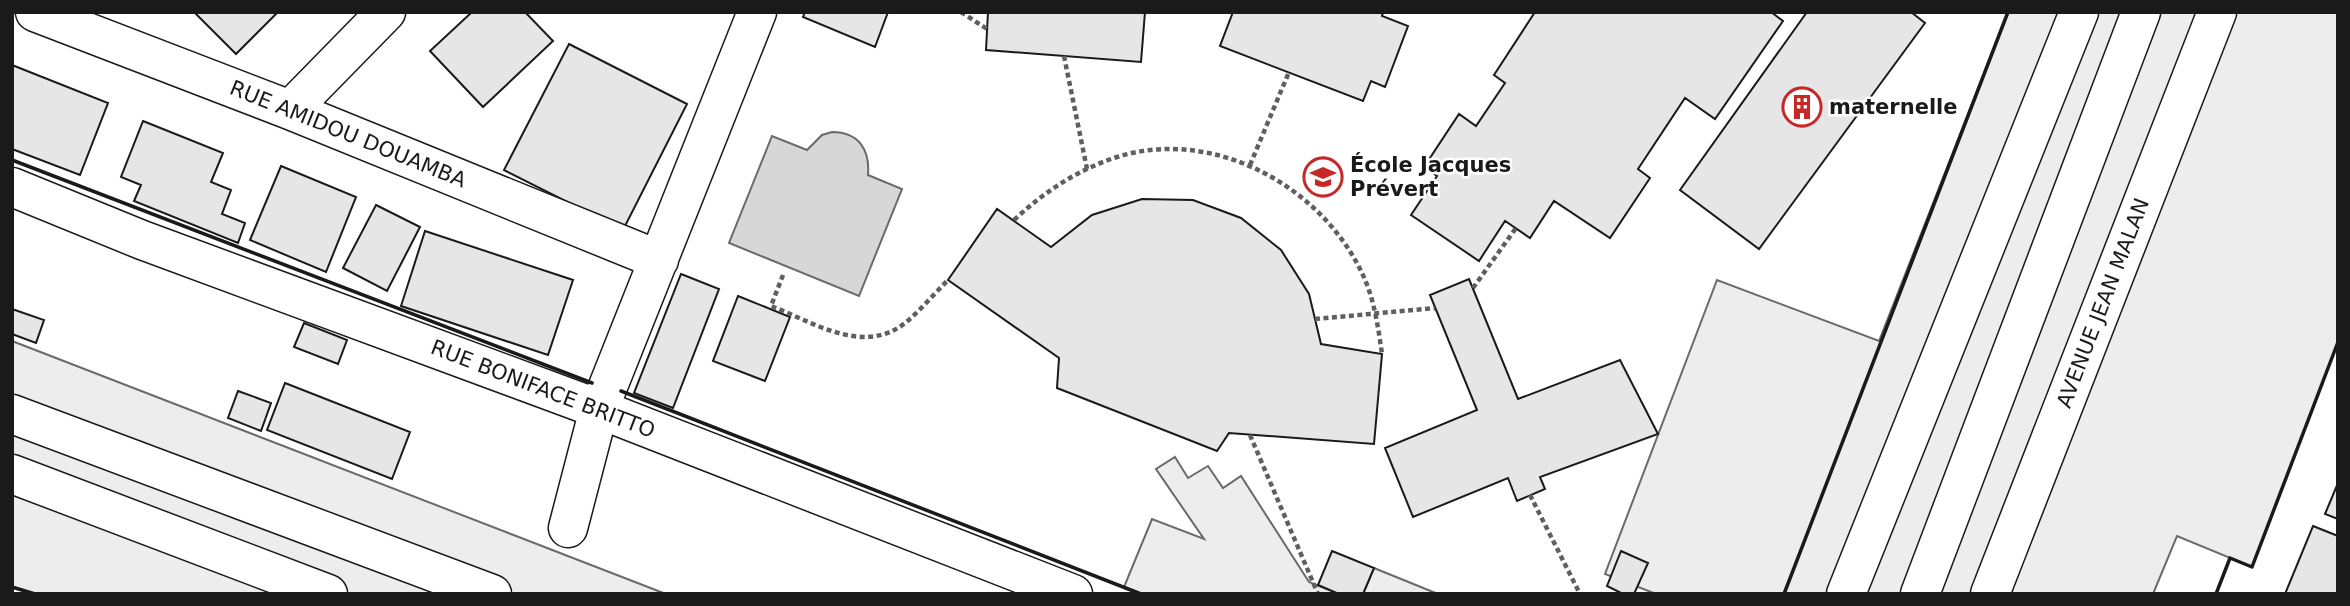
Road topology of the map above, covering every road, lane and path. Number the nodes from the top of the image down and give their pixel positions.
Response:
1 (35, 12) edge
2 (386, 12) edge
3 (757, 12) edge
4 (961, 12) edge
5 (2079, 12) edge
6 (2141, 12) edge
7 (2217, 12) edge
8 (987, 29) dead end
9 (1065, 56) dead end
10 (1289, 72) dead end
11 (290, 110) junction
12 (1250, 165) junction
13 (1087, 169) junction
14 (12, 187) edge
15 (1014, 220) dead end
16 (1516, 229) dead end
17 (659, 260) junction
18 (783, 275) dead end
19 (948, 280) dead end
20 (1473, 288) dead end
21 (1435, 308) dead end
22 (1376, 313) junction
23 (1315, 319) dead end
24 (1382, 354) dead end
25 (599, 409) junction
26 (12, 414) edge
27 (1250, 435) dead end
28 (12, 474) edge
29 (1530, 495) dead end
30 (568, 528) dead end
31 (1993, 590) edge
32 (328, 594) edge
33 (492, 594) edge
34 (1073, 594) edge
35 (1318, 594) edge
36 (1580, 594) edge
37 (1846, 594) edge
38 (1920, 594) edge

1 - 11 main road, RUE AMIDOU DOUAMBA
2 - 11 main road
3 - 17 main road
4 - 8 path
5 - 37 main road
6 - 38 main road
7 - 31 main road, AVENUE JEAN MALAN
9 - 13 path
10 - 12 path
11 - 17 main road, RUE AMIDOU DOUAMBA
12 - 13 path
12 - 22 path
13 - 15 path
14 - 25 main road, RUE BONIFACE BRITTO
16 - 20 path
17 - 25 main road
18 - 19 path
21 - 22 path
22 - 23 path
22 - 24 path
25 - 30 main road
25 - 34 main road, RUE BONIFACE BRITTO
26 - 33 main road
27 - 35 path
28 - 32 main road
29 - 36 path

